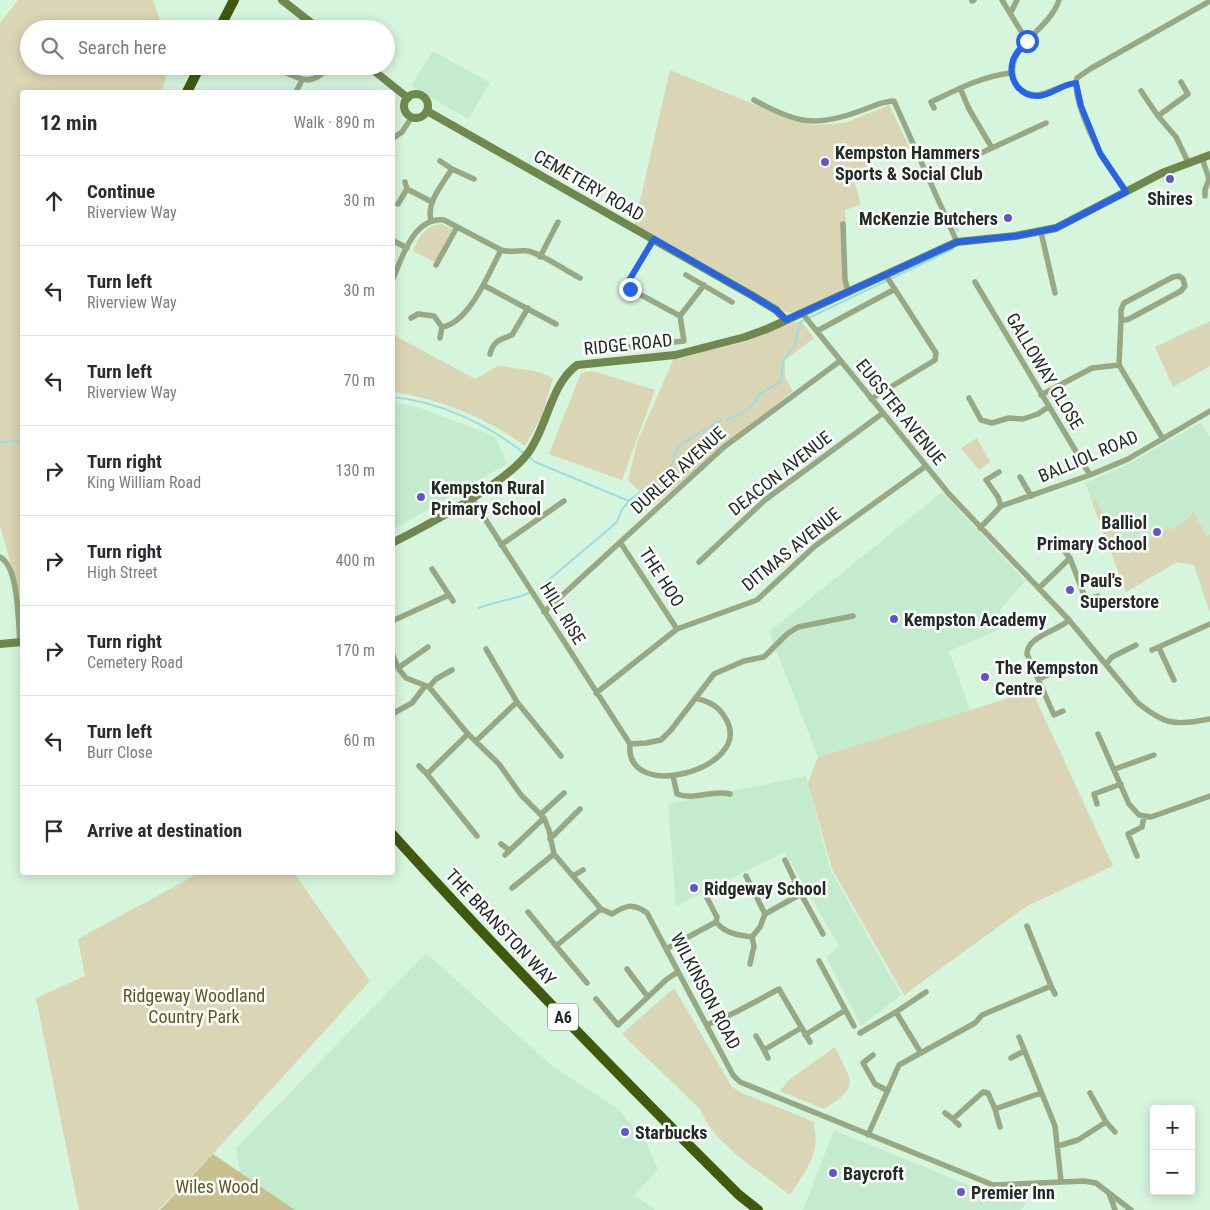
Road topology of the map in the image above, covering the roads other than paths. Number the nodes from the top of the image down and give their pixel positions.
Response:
1 (234, 0) edge
2 (282, 0) edge
3 (1002, 0) edge
4 (1017, 0) edge
5 (1059, 0) edge
6 (1210, 1) edge
7 (1201, 2) edge
8 (1011, 12) junction
9 (224, 20) edge
10 (308, 20) edge
11 (1027, 41) junction
12 (1012, 72) junction
13 (196, 75) edge
14 (292, 75) edge
15 (322, 75) edge
16 (379, 75) edge
17 (302, 80) junction
18 (1181, 82) dead end
19 (1076, 83) junction
20 (960, 88) junction
21 (188, 90) edge
22 (297, 90) edge
23 (1141, 91) dead end
24 (408, 98) junction
25 (754, 100) dead end
26 (934, 108) dead end
27 (427, 111) junction
28 (1158, 116) junction
29 (412, 117) junction
30 (1046, 123) dead end
31 (395, 137) edge
32 (992, 148) junction
33 (981, 153) dead end
34 (1206, 156) edge
35 (440, 161) dead end
36 (1188, 162) junction
37 (452, 169) junction
38 (474, 179) dead end
39 (405, 182) dead end
40 (407, 189) junction
41 (1126, 192) junction
42 (1203, 192) dead end
43 (432, 202) junction
44 (398, 204) dead end
45 (431, 220) junction
46 (558, 222) dead end
47 (843, 224) dead end
48 (457, 227) junction
49 (1041, 232) junction
50 (654, 239) junction
51 (395, 242) edge
52 (957, 242) junction
53 (407, 248) junction
54 (501, 250) junction
55 (540, 257) junction
56 (436, 265) dead end
57 (395, 275) edge
58 (686, 275) dead end
59 (887, 277) junction
60 (580, 278) dead end
61 (975, 282) dead end
62 (1053, 283) junction
63 (1046, 284) dead end
64 (483, 285) junction
65 (704, 285) junction
66 (894, 289) junction
67 (848, 291) junction
68 (1055, 293) dead end
69 (732, 302) dead end
70 (528, 308) junction
71 (680, 316) junction
72 (805, 316) junction
73 (411, 318) dead end
74 (790, 318) junction
75 (1120, 321) junction
76 (556, 324) dead end
77 (442, 327) junction
78 (817, 331) junction
79 (440, 338) dead end
80 (601, 350) dead end
81 (490, 354) dead end
82 (840, 361) junction
83 (1119, 365) junction
84 (1041, 395) junction
85 (969, 398) dead end
86 (871, 399) junction
87 (1048, 407) junction
88 (1210, 411) edge
89 (883, 413) junction
90 (1163, 439) junction
91 (926, 466) junction
92 (999, 472) dead end
93 (1090, 475) junction
94 (1020, 477) dead end
95 (1031, 496) junction
96 (471, 497) junction
97 (564, 501) dead end
98 (1001, 506) junction
99 (980, 528) junction
100 (395, 542) edge
101 (620, 542) junction
102 (1057, 542) dead end
103 (501, 545) junction
104 (0, 557) edge
105 (1070, 558) junction
106 (699, 562) dead end
107 (432, 569) dead end
108 (1039, 588) junction
109 (1098, 596) dead end
110 (544, 612) junction
111 (853, 616) dead end
112 (395, 620) edge
113 (1069, 620) junction
114 (1210, 624) edge
115 (677, 628) junction
116 (20, 633) edge
117 (20, 642) edge
118 (0, 644) edge
119 (1136, 645) dead end
120 (428, 647) dead end
121 (1159, 648) junction
122 (486, 649) dead end
123 (1152, 650) dead end
124 (1107, 663) junction
125 (395, 665) edge
126 (1061, 669) dead end
127 (452, 670) dead end
128 (1039, 680) junction
129 (1174, 680) dead end
130 (427, 686) junction
131 (596, 693) junction
132 (695, 698) junction
133 (517, 702) junction
134 (395, 712) edge
135 (1063, 712) dead end
136 (1210, 719) edge
137 (468, 734) junction
138 (1098, 734) dead end
139 (476, 742) junction
140 (630, 744) junction
141 (1154, 755) dead end
142 (561, 756) dead end
143 (419, 766) dead end
144 (1115, 769) junction
145 (427, 774) junction
146 (673, 776) junction
147 (1120, 784) junction
148 (564, 793) dead end
149 (730, 794) dead end
150 (1210, 796) edge
151 (1097, 804) dead end
152 (580, 809) dead end
153 (542, 816) junction
154 (1144, 817) junction
155 (478, 836) dead end
156 (395, 837) edge
157 (550, 839) junction
158 (501, 844) dead end
159 (554, 854) junction
160 (1137, 856) dead end
161 (785, 860) dead end
162 (583, 870) dead end
163 (573, 876) junction
164 (746, 876) dead end
165 (512, 888) dead end
166 (801, 894) junction
167 (706, 896) dead end
168 (601, 909) junction
169 (528, 912) dead end
170 (765, 914) junction
171 (716, 922) junction
172 (1026, 926) dead end
173 (823, 934) dead end
174 (752, 937) junction
175 (556, 946) junction
176 (666, 949) junction
177 (819, 961) dead end
178 (750, 964) dead end
179 (627, 969) dead end
180 (678, 972) junction
181 (587, 983) dead end
182 (1050, 986) junction
183 (926, 992) dead end
184 (1055, 994) dead end
185 (648, 997) junction
186 (596, 999) dead end
187 (844, 1010) junction
188 (896, 1012) junction
189 (707, 1024) junction
190 (854, 1026) dead end
191 (801, 1028) junction
192 (860, 1033) dead end
193 (805, 1035) junction
194 (756, 1036) dead end
195 (1018, 1037) dead end
196 (810, 1042) dead end
197 (764, 1050) junction
198 (1024, 1051) junction
199 (921, 1053) junction
200 (873, 1056) dead end
201 (768, 1058) dead end
202 (1011, 1058) dead end
203 (888, 1091) junction
204 (1041, 1093) junction
205 (1090, 1094) dead end
206 (995, 1109) junction
207 (945, 1113) dead end
208 (953, 1119) junction
209 (1106, 1122) junction
210 (959, 1126) dead end
211 (1000, 1127) dead end
212 (1115, 1132) dead end
213 (868, 1135) junction
214 (1058, 1146) junction
215 (1061, 1182) junction
216 (1108, 1191) junction
217 (739, 1195) junction
218 (752, 1210) edge
219 (758, 1210) edge
220 (1115, 1210) edge
221 (1131, 1210) edge

1 - 9 highway
2 - 10 main road
3 - 8 street
4 - 8 street
5 - 11 street
6 - 7 street
7 - 19 street
8 - 11 street
11 - 12 street
12 - 19 street
12 - 20 street
13 - 21 highway
14 - 17 street
15 - 17 street
16 - 24 main road, CEMETERY ROAD
17 - 22 street
18 - 28 street
19 - 41 street
20 - 26 street
20 - 32 street
23 - 28 street
24 - 27 main road, CEMETERY ROAD
24 - 29 main road
25 - 52 street
27 - 29 main road
27 - 50 main road, CEMETERY ROAD
28 - 36 street
29 - 31 street
30 - 32 street
32 - 33 street
34 - 36 main road, RIDGE ROAD
34 - 42 street
35 - 37 street
36 - 41 main road, RIDGE ROAD
37 - 38 street
37 - 43 street
39 - 40 street
40 - 43 street
40 - 44 street
41 - 49 main road, RIDGE ROAD
43 - 45 street
45 - 48 street
45 - 53 street
46 - 55 street
47 - 67 street
48 - 54 street
48 - 56 street
49 - 52 main road, RIDGE ROAD
49 - 62 street
50 - 71 street
50 - 74 main road, CEMETERY ROAD
51 - 53 street
52 - 59 main road, RIDGE ROAD
53 - 57 street
54 - 55 street
54 - 64 street
55 - 60 street
58 - 65 street
59 - 66 street
59 - 67 main road, RIDGE ROAD
61 - 84 street, GALLOWAY CLOSE
62 - 63 street
62 - 68 street
64 - 70 street
64 - 77 street
65 - 69 street
65 - 71 street
66 - 78 street
66 - 86 street
67 - 72 main road, RIDGE ROAD
70 - 76 street
70 - 81 street
71 - 80 street
72 - 74 main road, RIDGE ROAD
72 - 78 street, EUGSTER AVENUE
73 - 77 street
74 - 96 main road, RIDGE ROAD
75 - 75 street
75 - 83 street
77 - 79 street
78 - 82 street, EUGSTER AVENUE
82 - 86 street, EUGSTER AVENUE
82 - 101 street, DURLER AVENUE
83 - 84 street
83 - 90 street
84 - 87 street, GALLOWAY CLOSE
85 - 87 street
86 - 89 street, EUGSTER AVENUE
87 - 93 street, GALLOWAY CLOSE
88 - 90 street, BALLIOL ROAD
89 - 91 street, EUGSTER AVENUE
89 - 106 street, DEACON AVENUE
90 - 93 street, BALLIOL ROAD
91 - 99 street, EUGSTER AVENUE
91 - 115 street, DITMAS AVENUE
92 - 98 street
93 - 95 street, BALLIOL ROAD
94 - 95 street
95 - 98 street, BALLIOL ROAD
96 - 100 main road, RIDGE ROAD
96 - 103 street, HILL RISE
97 - 103 street
98 - 99 street, BALLIOL ROAD
99 - 108 street, EUGSTER AVENUE
101 - 110 street, DURLER AVENUE
101 - 115 street, THE HOO
102 - 105 street
103 - 110 street, HILL RISE
104 - 116 street
105 - 108 street
105 - 109 street
107 - 112 street
108 - 113 street, EUGSTER AVENUE
110 - 131 street, HILL RISE
111 - 132 street
113 - 124 street, EUGSTER AVENUE
113 - 128 street
114 - 121 street
115 - 131 street, DITMAS AVENUE
117 - 118 main road
119 - 124 street
120 - 125 street
121 - 123 street
121 - 129 street
122 - 133 street
124 - 136 street, EUGSTER AVENUE
125 - 130 street
126 - 128 street
127 - 130 street
128 - 135 street
130 - 134 street
130 - 137 street
131 - 140 street, HILL RISE
132 - 140 street
132 - 146 street
133 - 139 street
133 - 142 street
137 - 139 street
137 - 145 street
138 - 144 street
139 - 153 street
140 - 146 street, HILL RISE
141 - 144 street
143 - 145 street
144 - 147 street
145 - 155 street
146 - 149 street
147 - 151 street
147 - 154 street
148 - 153 street
150 - 154 street
152 - 157 street
153 - 157 street
153 - 158 street
154 - 160 street
156 - 217 highway, THE BRANSTON WAY / A6
157 - 159 street
159 - 163 street
159 - 165 street
161 - 166 street
162 - 163 street
163 - 168 street
164 - 170 street
166 - 170 street
166 - 173 street
167 - 171 street
168 - 175 street
168 - 176 street, WILKINSON ROAD
169 - 175 street
170 - 174 street
171 - 174 street
171 - 176 street
172 - 182 street
174 - 178 street
175 - 181 street
176 - 180 street, WILKINSON ROAD
177 - 187 street
179 - 185 street
180 - 185 street
180 - 189 street, WILKINSON ROAD
182 - 184 street
182 - 199 street
183 - 188 street
185 - 186 street
187 - 190 street
187 - 193 street
188 - 192 street
188 - 199 street
189 - 191 street
189 - 213 street, WILKINSON ROAD
191 - 193 street
191 - 197 street
193 - 196 street
194 - 197 street
195 - 198 street
197 - 201 street
198 - 202 street
198 - 204 street
199 - 203 street
200 - 203 street
203 - 213 street
204 - 206 street
204 - 214 street
205 - 209 street
206 - 208 street
206 - 211 street
207 - 208 street
208 - 210 street
209 - 212 street
209 - 214 street
213 - 215 street, WILKINSON ROAD
214 - 215 street
215 - 216 street, WILKINSON ROAD
216 - 220 street
216 - 221 street, WILKINSON ROAD
217 - 218 highway
217 - 219 highway, THE BRANSTON WAY / A6

